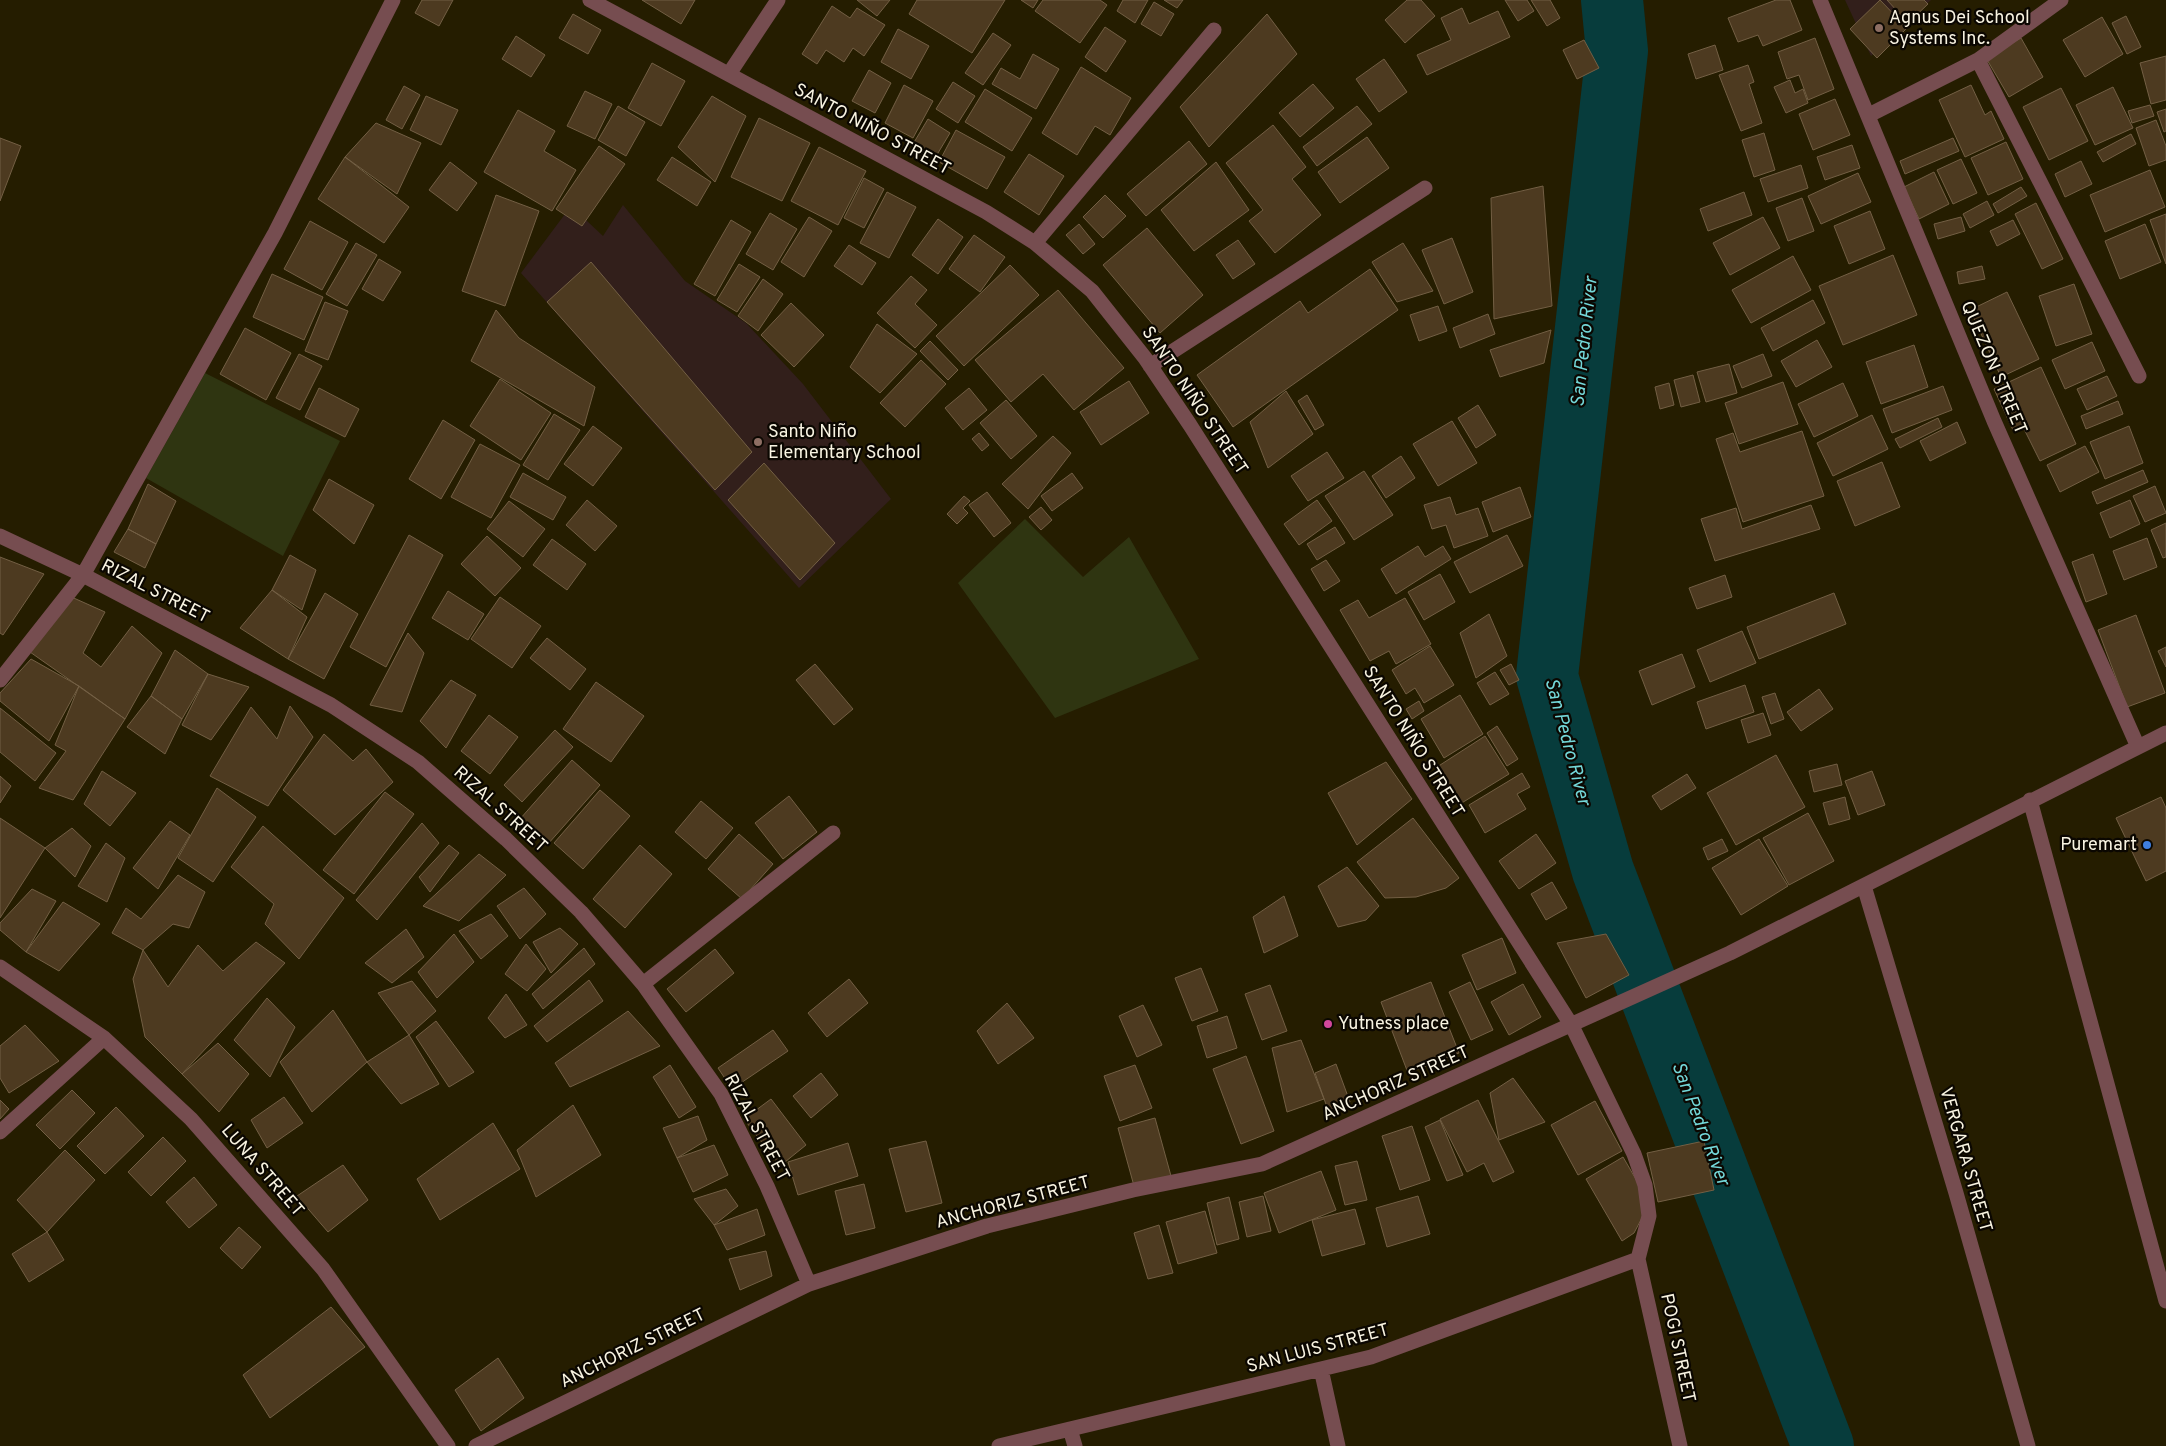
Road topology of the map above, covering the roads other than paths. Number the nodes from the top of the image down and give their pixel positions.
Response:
1 (393, 0) edge
2 (590, 0) edge
3 (778, 0) edge
4 (1820, 0) edge
5 (2061, 0) edge
6 (1214, 30) dead end
7 (1978, 60) junction
8 (729, 74) junction
9 (1869, 115) junction
10 (1425, 188) dead end
11 (1035, 243) junction
12 (1150, 366) junction
13 (2139, 376) dead end
14 (0, 536) edge
15 (82, 575) junction
16 (0, 680) edge
17 (2166, 733) edge
18 (2138, 747) junction
19 (2030, 800) junction
20 (834, 834) dead end
21 (1864, 886) junction
22 (0, 966) edge
23 (643, 984) junction
24 (1572, 1026) junction
25 (104, 1038) junction
26 (0, 1132) edge
27 (1638, 1259) junction
28 (810, 1284) junction
29 (2166, 1301) edge
30 (1321, 1369) junction
31 (1070, 1429) junction
32 (448, 1446) edge
33 (476, 1446) edge
34 (1000, 1446) edge
35 (1075, 1446) edge
36 (1338, 1446) edge
37 (1680, 1446) edge
38 (2028, 1446) edge

1 - 15 street
2 - 8 street, SANTO NIÑO STREET
3 - 8 street
4 - 9 street, QUEZON STREET
5 - 7 street
6 - 11 street
7 - 9 street
7 - 13 street
8 - 11 street, SANTO NIÑO STREET
9 - 18 street, QUEZON STREET
10 - 12 street
11 - 12 street, SANTO NIÑO STREET
12 - 24 street, SANTO NIÑO STREET
14 - 15 street, RIZAL STREET
15 - 16 street
15 - 23 street, RIZAL STREET
17 - 18 street, ANCHORIZ STREET
18 - 19 street, ANCHORIZ STREET
19 - 21 street, ANCHORIZ STREET
19 - 29 street
20 - 23 street
21 - 24 street, ANCHORIZ STREET
21 - 38 street, VERGARA STREET
22 - 25 street, LUNA STREET
23 - 28 street, RIZAL STREET
24 - 27 street, SANTO NIÑO STREET
24 - 28 street, ANCHORIZ STREET
25 - 26 street
25 - 32 street, LUNA STREET
27 - 30 street, SAN LUIS STREET
27 - 37 street, POGI STREET
28 - 33 street, ANCHORIZ STREET
30 - 31 street, SAN LUIS STREET
30 - 36 street
31 - 34 street, SAN LUIS STREET
31 - 35 street

